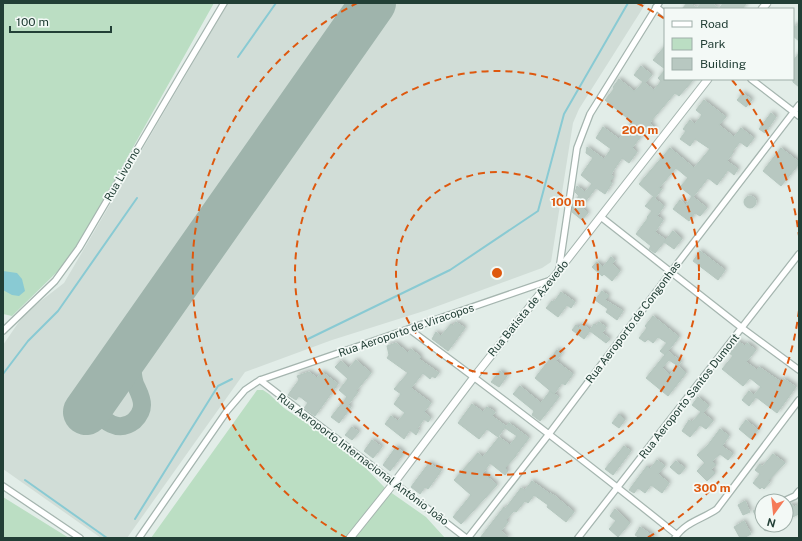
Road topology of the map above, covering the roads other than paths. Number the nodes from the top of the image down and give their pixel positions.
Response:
1 (224, 3) edge
2 (657, 5) edge
3 (664, 13) edge
4 (707, 80) edge
5 (752, 80) edge
6 (799, 105) edge
7 (797, 114) edge
8 (601, 217) junction
9 (799, 254) edge
10 (559, 270) junction
11 (671, 272) junction
12 (551, 280) junction
13 (6, 324) edge
14 (742, 328) junction
15 (409, 329) junction
16 (3, 331) edge
17 (799, 370) edge
18 (474, 377) junction
19 (260, 380) junction
20 (799, 400) edge
21 (549, 434) junction
22 (394, 483) junction
23 (3, 486) edge
24 (618, 487) junction
25 (676, 536) edge
26 (80, 538) edge
27 (139, 538) edge
28 (350, 538) edge
29 (467, 538) edge
30 (578, 538) edge

1 - 13 street, Rua Livorno
2 - 3 street
2 - 10 street
4 - 8 street, Rua Batista de Azevedo
5 - 7 street
6 - 7 street, Rua Aeroporto de Congonhas
7 - 11 street, Rua Aeroporto de Congonhas
8 - 10 street, Rua Batista de Azevedo
8 - 11 street
9 - 14 street, Rua Aeroporto Santos Dumont
10 - 12 street, Rua Batista de Azevedo
11 - 14 street
11 - 21 street, Rua Aeroporto de Congonhas
12 - 15 street, Rua Aeroporto de Viracopos
12 - 18 street, Rua Batista de Azevedo
13 - 16 street, Rua Livorno
14 - 17 street
14 - 24 street, Rua Aeroporto Santos Dumont
15 - 18 street
15 - 19 street, Rua Aeroporto de Viracopos
18 - 21 street
18 - 22 street, Rua Batista de Azevedo
19 - 22 street, Rua Aeroporto Internacional Antônio João
19 - 27 street, Rua Aeroporto de Viracopos
20 - 25 street
21 - 24 street
21 - 29 street, Rua Aeroporto de Congonhas
22 - 28 street, Rua Batista de Azevedo
22 - 29 street, Rua Aeroporto Internacional Antônio João
23 - 26 street
24 - 25 street
24 - 30 street, Rua Aeroporto Santos Dumont

